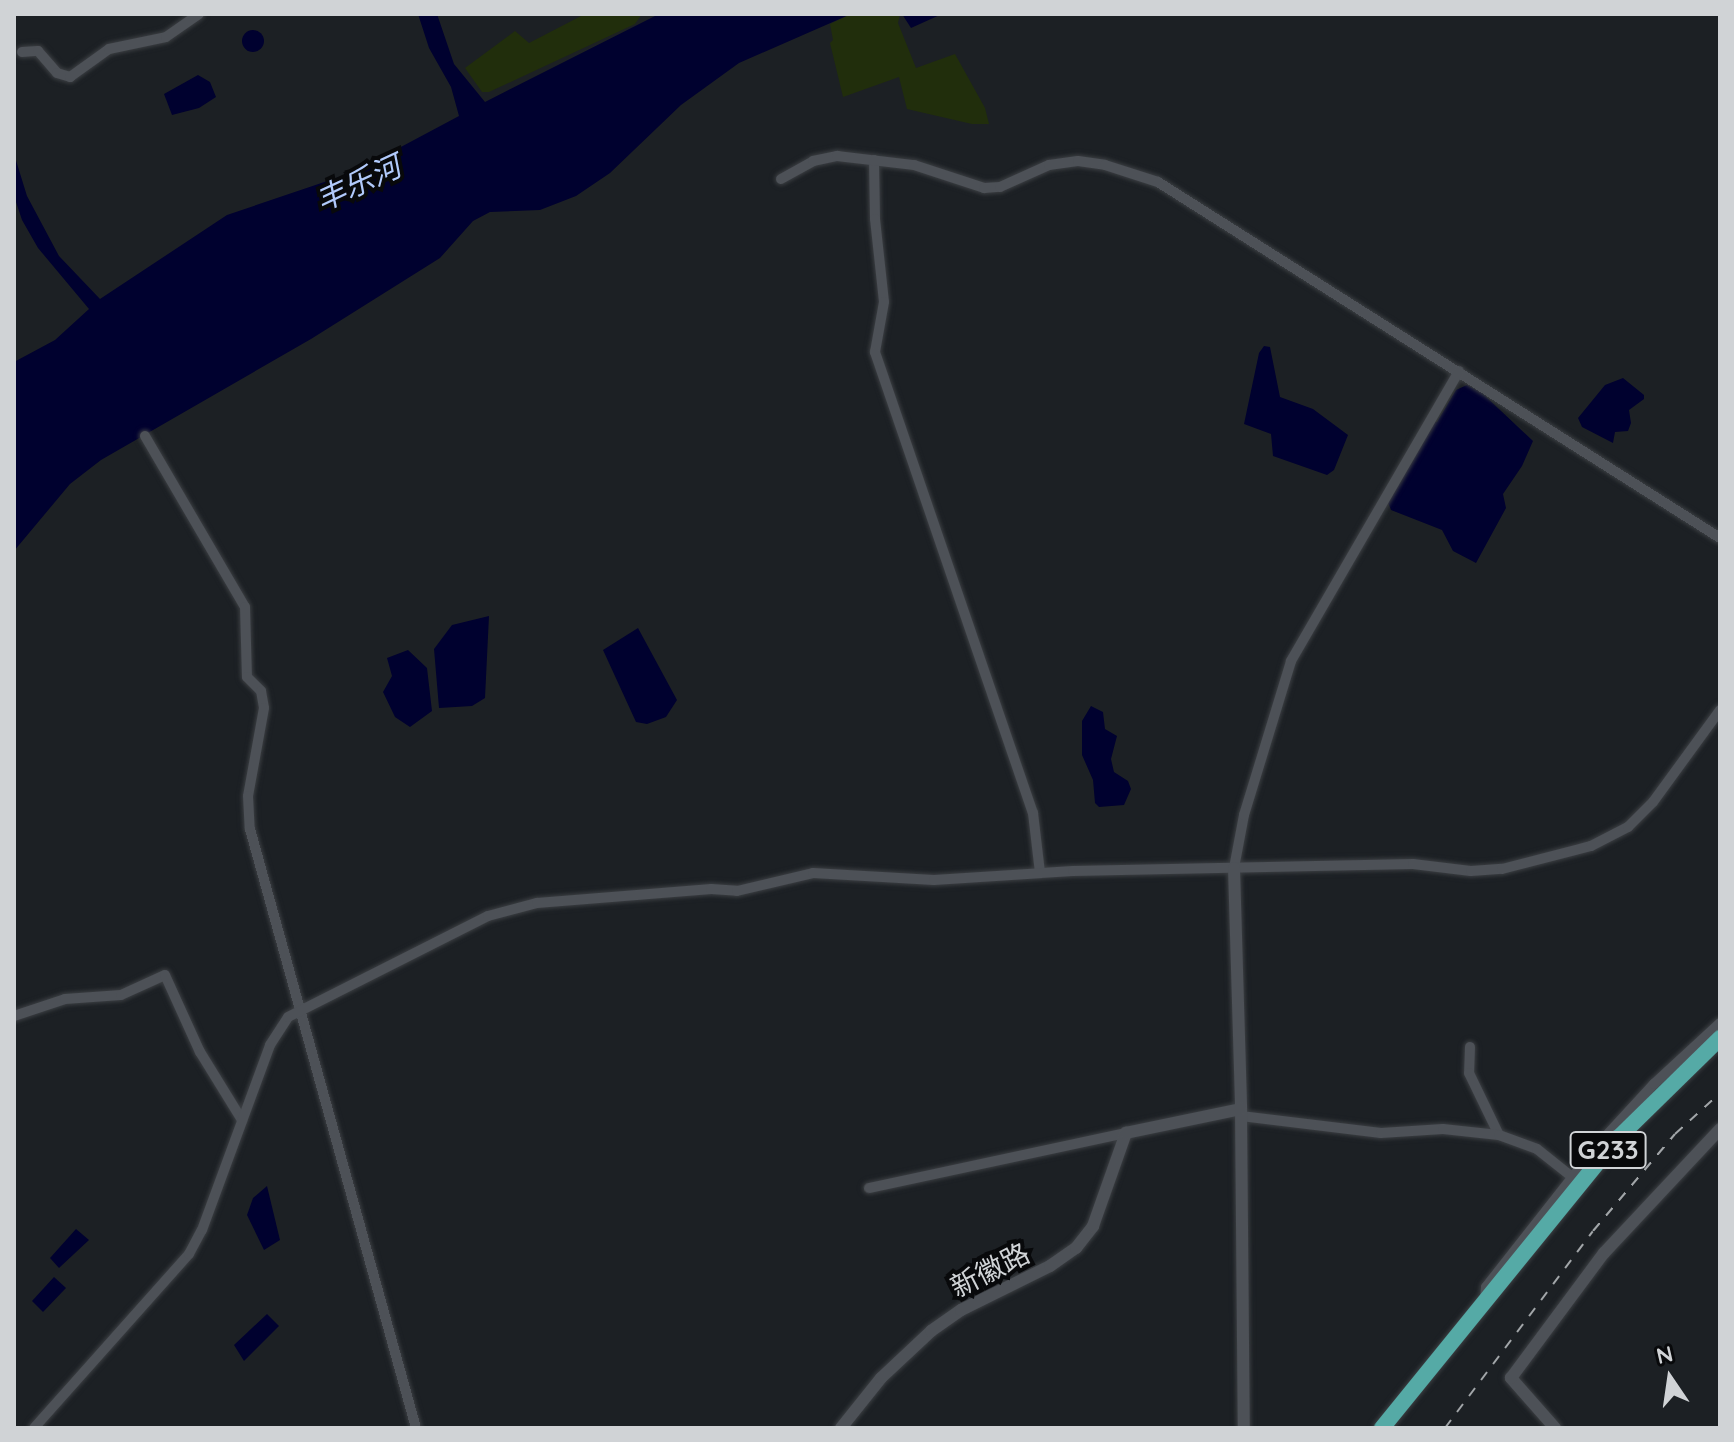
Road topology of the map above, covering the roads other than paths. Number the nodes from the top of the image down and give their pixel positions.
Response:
1 (199, 14) edge
2 (22, 52) dead end
3 (874, 160) junction
4 (781, 179) dead end
5 (1459, 371) junction
6 (145, 436) dead end
7 (1720, 538) edge
8 (1720, 710) edge
9 (1234, 868) junction
10 (1040, 873) junction
11 (300, 1010) junction
12 (14, 1016) edge
13 (1720, 1023) edge
14 (1720, 1038) edge
15 (1470, 1047) dead end
16 (1720, 1051) edge
17 (1241, 1112) junction
18 (242, 1120) junction
19 (1720, 1129) edge
20 (1126, 1133) junction
21 (1499, 1135) junction
22 (1720, 1141) edge
23 (1576, 1180) junction
24 (869, 1188) dead end
25 (1512, 1277) junction
26 (1484, 1304) junction
27 (1518, 1378) junction
28 (34, 1428) edge
29 (416, 1428) edge
30 (841, 1428) edge
31 (1244, 1428) edge
32 (1382, 1428) edge
33 (1395, 1428) edge
34 (1555, 1428) edge
35 (1566, 1428) edge

1 - 2 street
3 - 4 street
3 - 5 street
3 - 10 street
5 - 7 street
5 - 9 street
6 - 11 street
8 - 9 street
9 - 10 street
9 - 17 street
10 - 11 street
11 - 18 street
11 - 29 street
12 - 18 street
13 - 23 street
14 - 23 highway, G233
15 - 21 street
16 - 25 highway, G233
17 - 20 street
17 - 21 street
17 - 31 street
18 - 28 street
19 - 27 street
20 - 24 street
20 - 30 street, 新徽路
21 - 23 street
22 - 27 street
23 - 25 highway, G233
23 - 26 street
25 - 26 highway, G233
25 - 33 highway, G233
26 - 32 highway, G233
27 - 34 street
27 - 35 street

